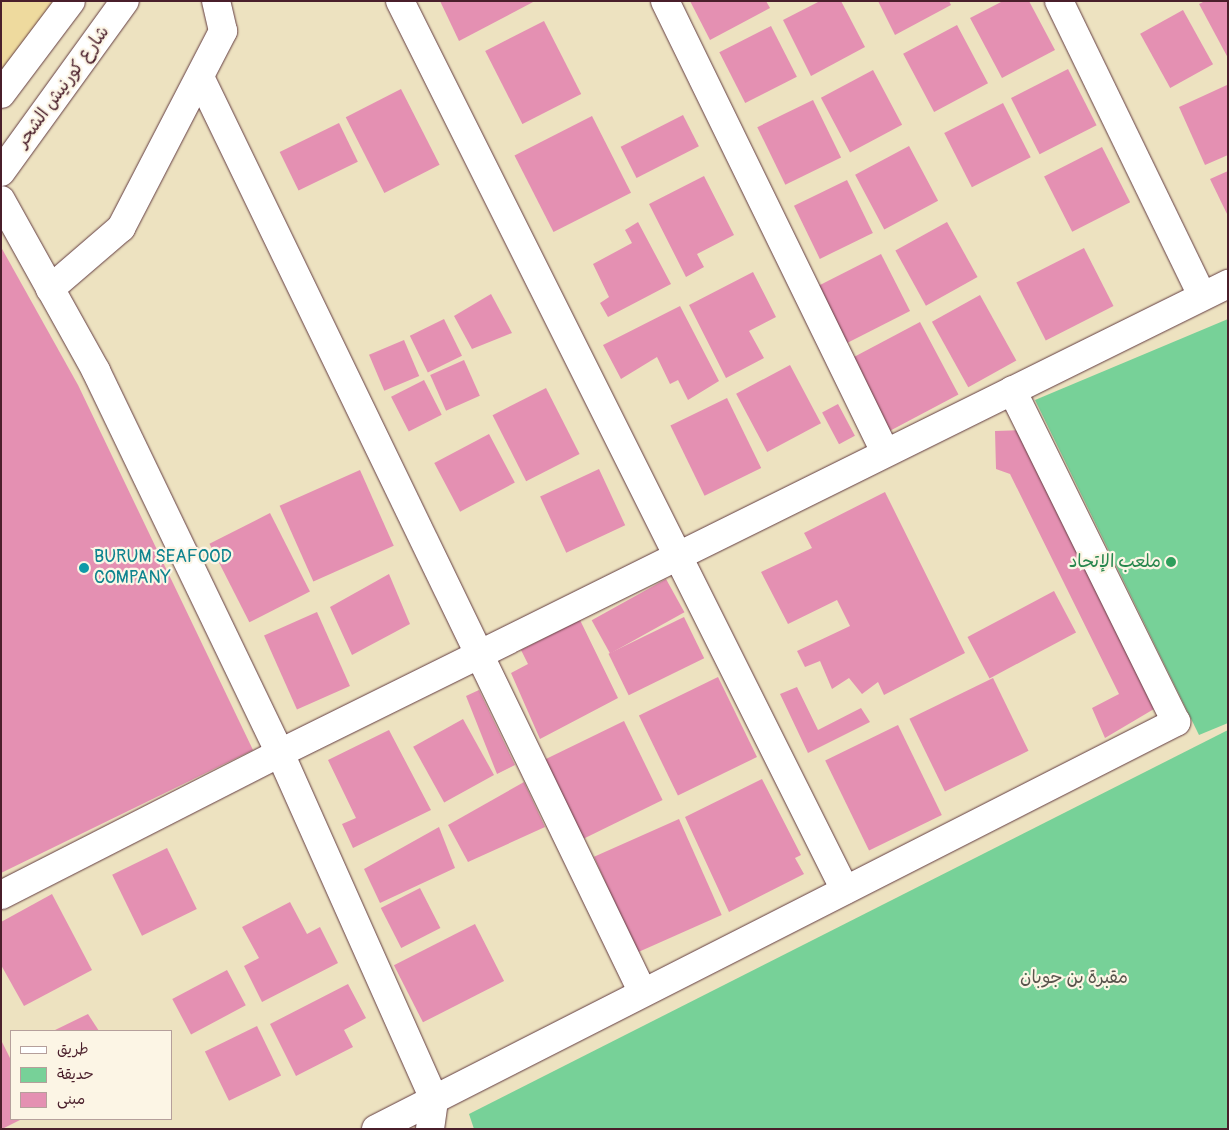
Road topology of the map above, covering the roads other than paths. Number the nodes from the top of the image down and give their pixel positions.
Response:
1 (71, 1) edge
2 (125, 1) edge
3 (216, 1) edge
4 (400, 1) edge
5 (665, 1) edge
6 (1059, 1) edge
7 (200, 78) junction
8 (1, 94) edge
9 (1, 172) edge
10 (1, 200) edge
11 (1228, 284) edge
12 (50, 289) junction
13 (1202, 295) junction
14 (1012, 390) junction
15 (885, 452) junction
16 (677, 556) junction
17 (477, 655) junction
18 (280, 754) junction
19 (845, 890) junction
20 (1, 895) edge
21 (643, 993) junction
22 (434, 1099) junction
23 (376, 1129) edge
24 (430, 1129) edge

1 - 8 street
2 - 9 street, شارع كورنيش الشحر
3 - 7 street
4 - 16 street
5 - 15 street
6 - 13 street
7 - 12 street
7 - 17 street
10 - 12 street
11 - 13 street
12 - 18 street
13 - 14 street
14 - 15 street
14 - 19 street
15 - 16 street
16 - 17 street
16 - 19 street
17 - 18 street
17 - 21 street
18 - 20 street
18 - 22 street
19 - 21 street
21 - 22 street
22 - 23 street
22 - 24 street

